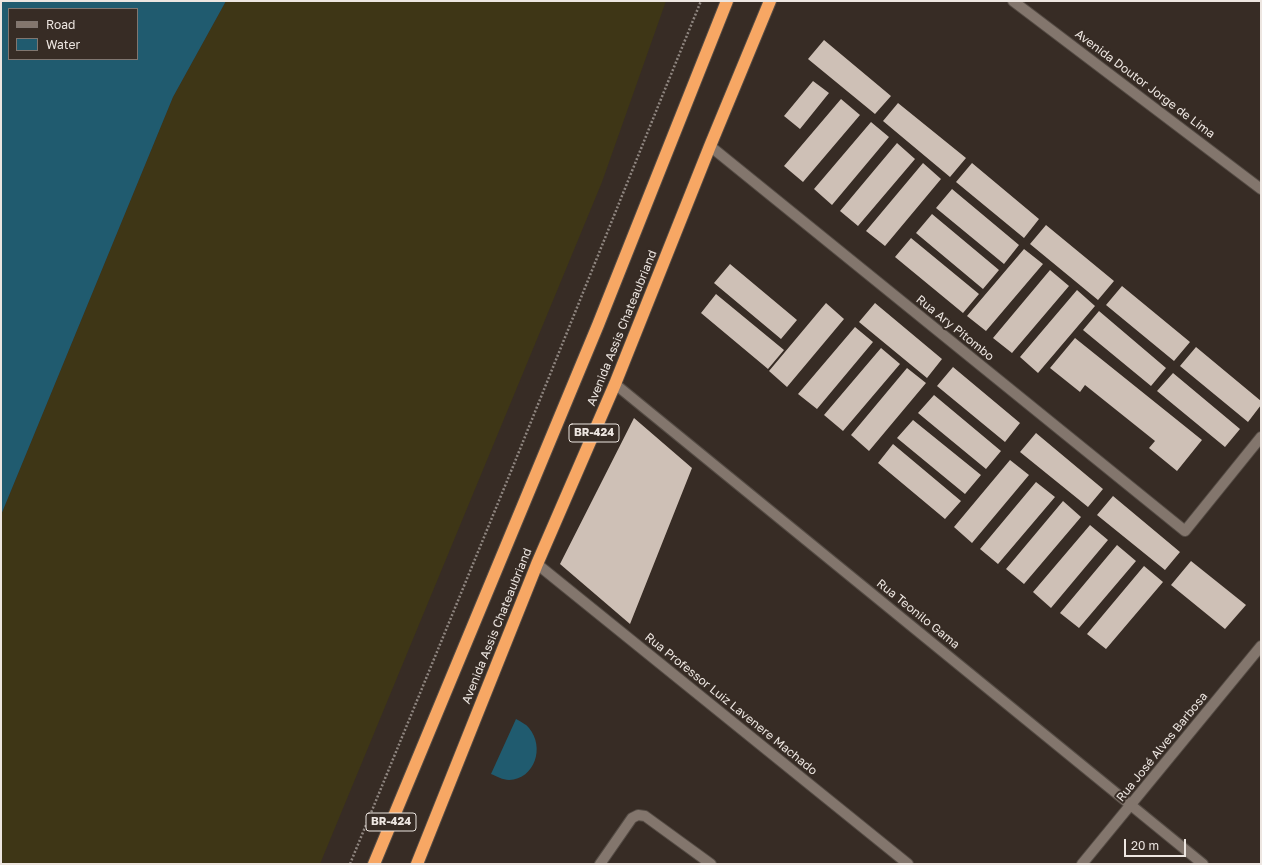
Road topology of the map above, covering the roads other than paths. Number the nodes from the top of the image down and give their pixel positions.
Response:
1 (726, 1) edge
2 (770, 1) edge
3 (1013, 1) edge
4 (710, 146) junction
5 (1261, 189) edge
6 (615, 384) junction
7 (1261, 437) edge
8 (536, 564) junction
9 (1261, 646) edge
10 (398, 805) junction
11 (1132, 805) junction
12 (374, 864) edge
13 (380, 864) edge
14 (417, 864) edge
15 (600, 864) edge
16 (711, 864) edge
17 (908, 864) edge
18 (1082, 864) edge
19 (1203, 864) edge

1 - 10 highway, Avenida Assis Chateaubriand / BR-424
2 - 4 highway, Avenida Assis Chateaubriand / BR-424
3 - 5 street, Avenida Doutor Jorge de Lima
4 - 6 highway, Avenida Assis Chateaubriand / BR-424
4 - 7 street, Rua Ary Pitombo
6 - 8 highway, Avenida Assis Chateaubriand / BR-424
6 - 11 street, Rua Teonilo Gama
8 - 14 highway, Avenida Assis Chateaubriand / BR-424
8 - 17 street, Rua Professor Luiz Lavenere Machado
9 - 11 street, Rua José Alves Barbosa
10 - 12 highway, Avenida Assis Chateaubriand / BR-424
10 - 13 highway
11 - 18 street, Rua José Alves Barbosa
11 - 19 street, Rua Teonilo Gama
15 - 16 street

